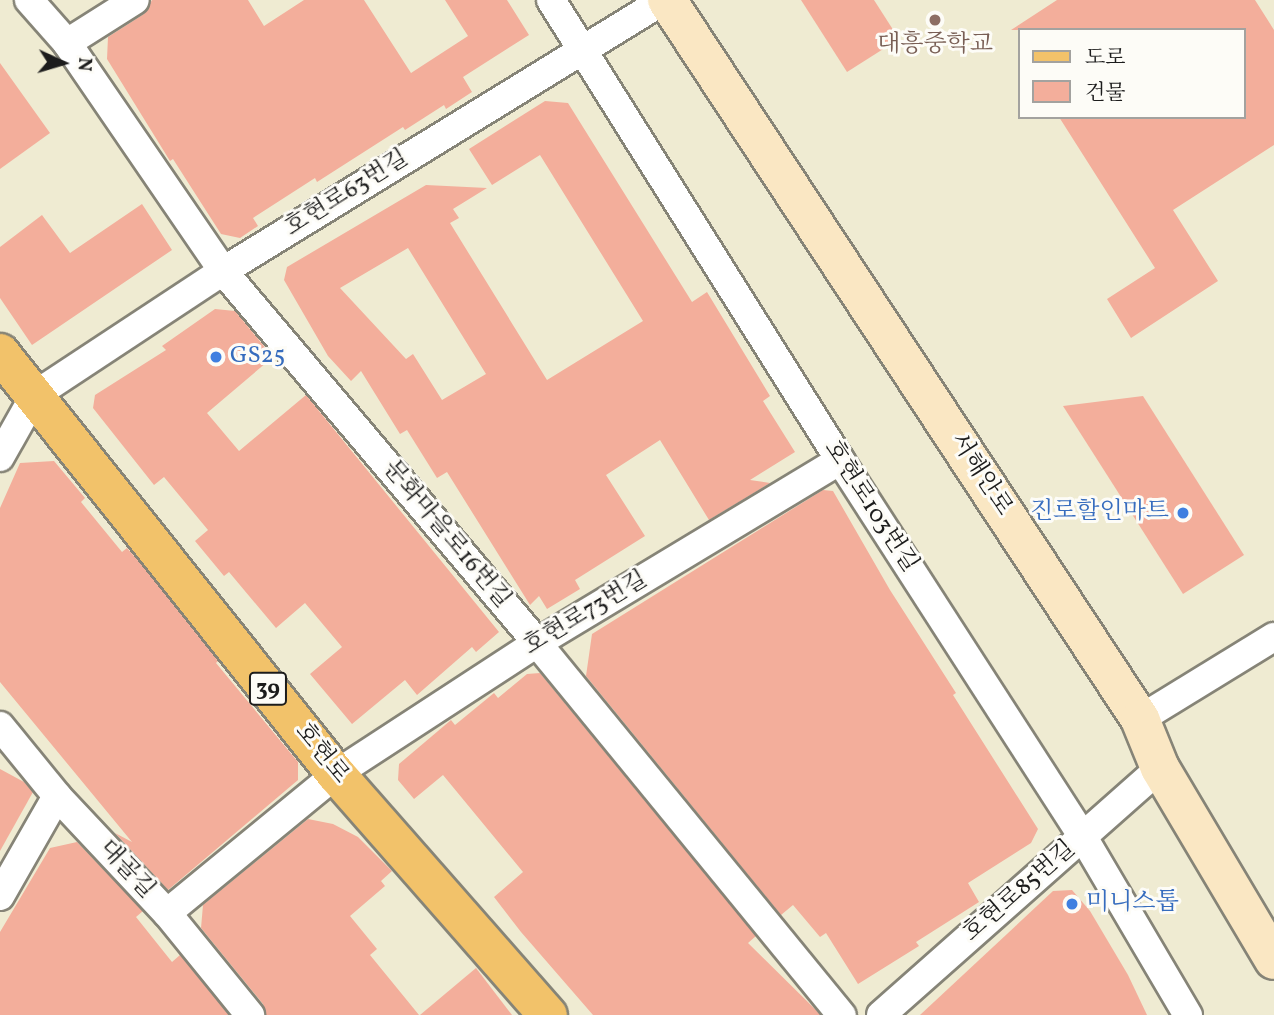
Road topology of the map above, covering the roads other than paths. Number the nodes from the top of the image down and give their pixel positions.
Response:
1 (29, 0) edge
2 (135, 0) edge
3 (551, 0) edge
4 (665, 0) edge
5 (67, 43) junction
6 (582, 49) junction
7 (223, 271) junction
8 (0, 353) edge
9 (35, 395) junction
10 (0, 457) edge
11 (840, 460) junction
12 (1274, 637) edge
13 (537, 643) junction
14 (1140, 719) junction
15 (0, 726) edge
16 (1160, 768) junction
17 (336, 774) junction
18 (57, 796) junction
19 (1083, 836) junction
20 (0, 896) edge
21 (167, 914) junction
22 (1274, 960) edge
23 (250, 1015) edge
24 (548, 1015) edge
25 (842, 1015) edge
26 (881, 1015) edge
27 (1188, 1015) edge

1 - 5 street, 문화마을로16번길
2 - 5 street
3 - 6 street, 호현로103번길
4 - 6 street, 호현로63번길
4 - 14 main road, 서해안로
5 - 7 street, 문화마을로16번길
6 - 7 street, 호현로63번길
6 - 11 street, 호현로103번길
7 - 9 street, 호현로63번길
7 - 13 street, 문화마을로16번길
8 - 9 main road, 호현로 / 39
9 - 10 street
9 - 17 main road, 호현로 / 39
11 - 13 street, 호현로73번길
11 - 19 street, 호현로103번길
12 - 14 street
13 - 17 street, 호현로73번길
13 - 25 street, 문화마을로16번길
14 - 16 main road, 서해안로
15 - 18 street, 대골길
16 - 19 street, 호현로85번길
16 - 22 main road, 서해안로
17 - 21 street, 호현로73번길
17 - 24 main road, 호현로 / 39
18 - 20 street
18 - 21 street, 대골길
19 - 26 street, 호현로85번길
19 - 27 street, 호현로103번길
21 - 23 street, 대골길

